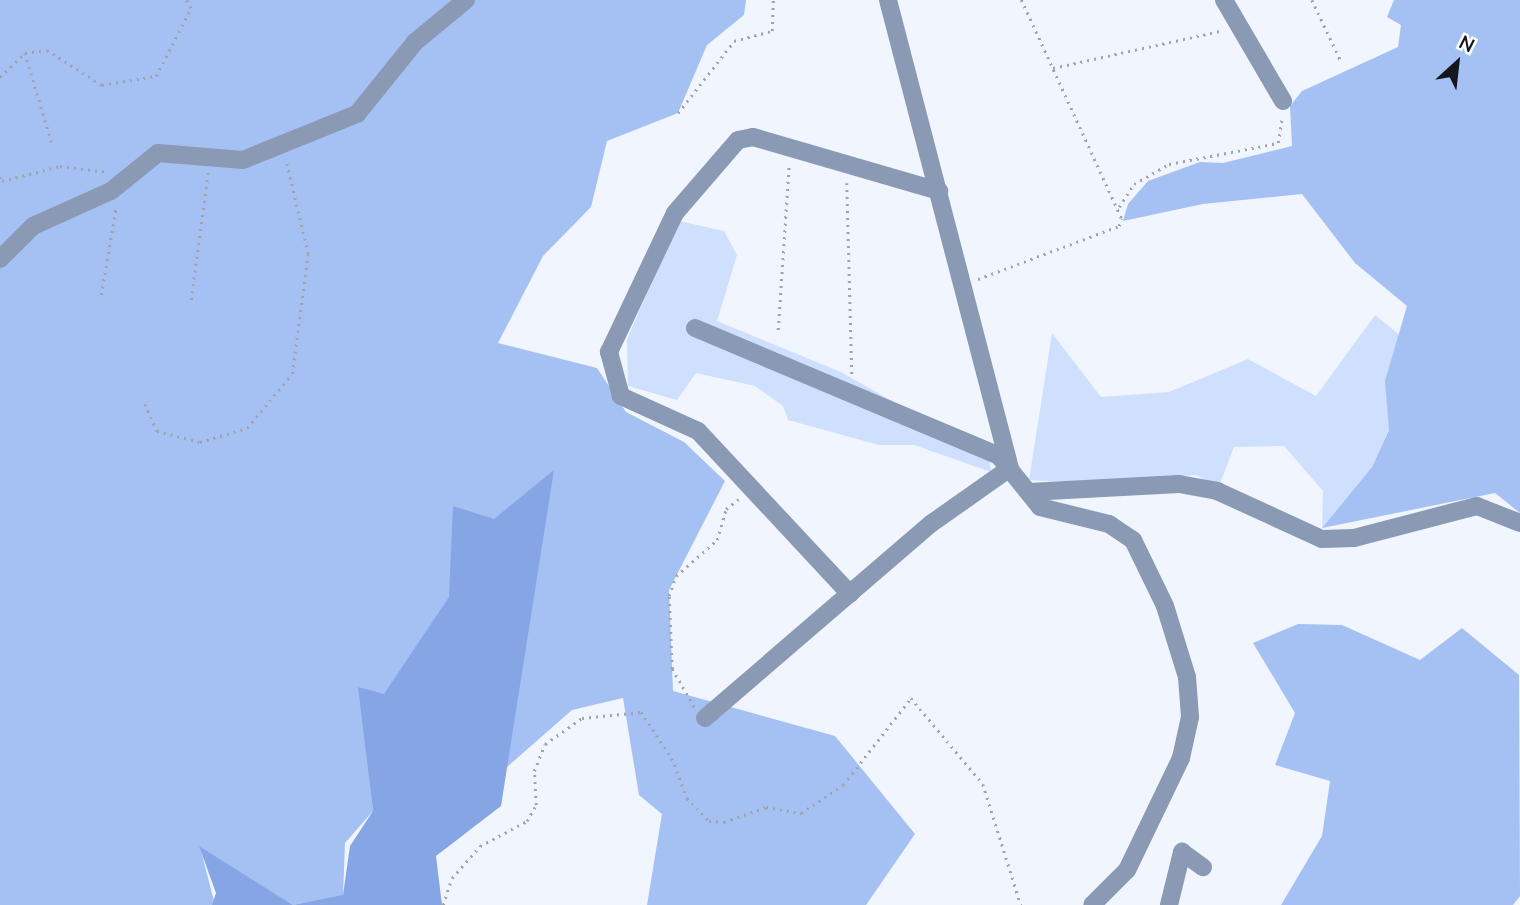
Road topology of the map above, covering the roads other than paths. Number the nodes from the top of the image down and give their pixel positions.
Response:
1 (466, 0) edge
2 (888, 0) edge
3 (1224, 0) edge
4 (1283, 101) road end
5 (939, 191) junction
6 (0, 259) edge
7 (695, 328) dead end
8 (1010, 468) junction
9 (1029, 492) junction
10 (1520, 523) edge
11 (850, 594) junction
12 (705, 718) road end
13 (1203, 867) dead end
14 (1092, 905) edge
15 (1169, 905) edge

1 - 6 street
2 - 5 street
3 - 4 street
5 - 8 street
5 - 11 street
7 - 8 street
8 - 9 street
8 - 11 street
9 - 10 street
9 - 14 street
11 - 12 street
13 - 15 street

